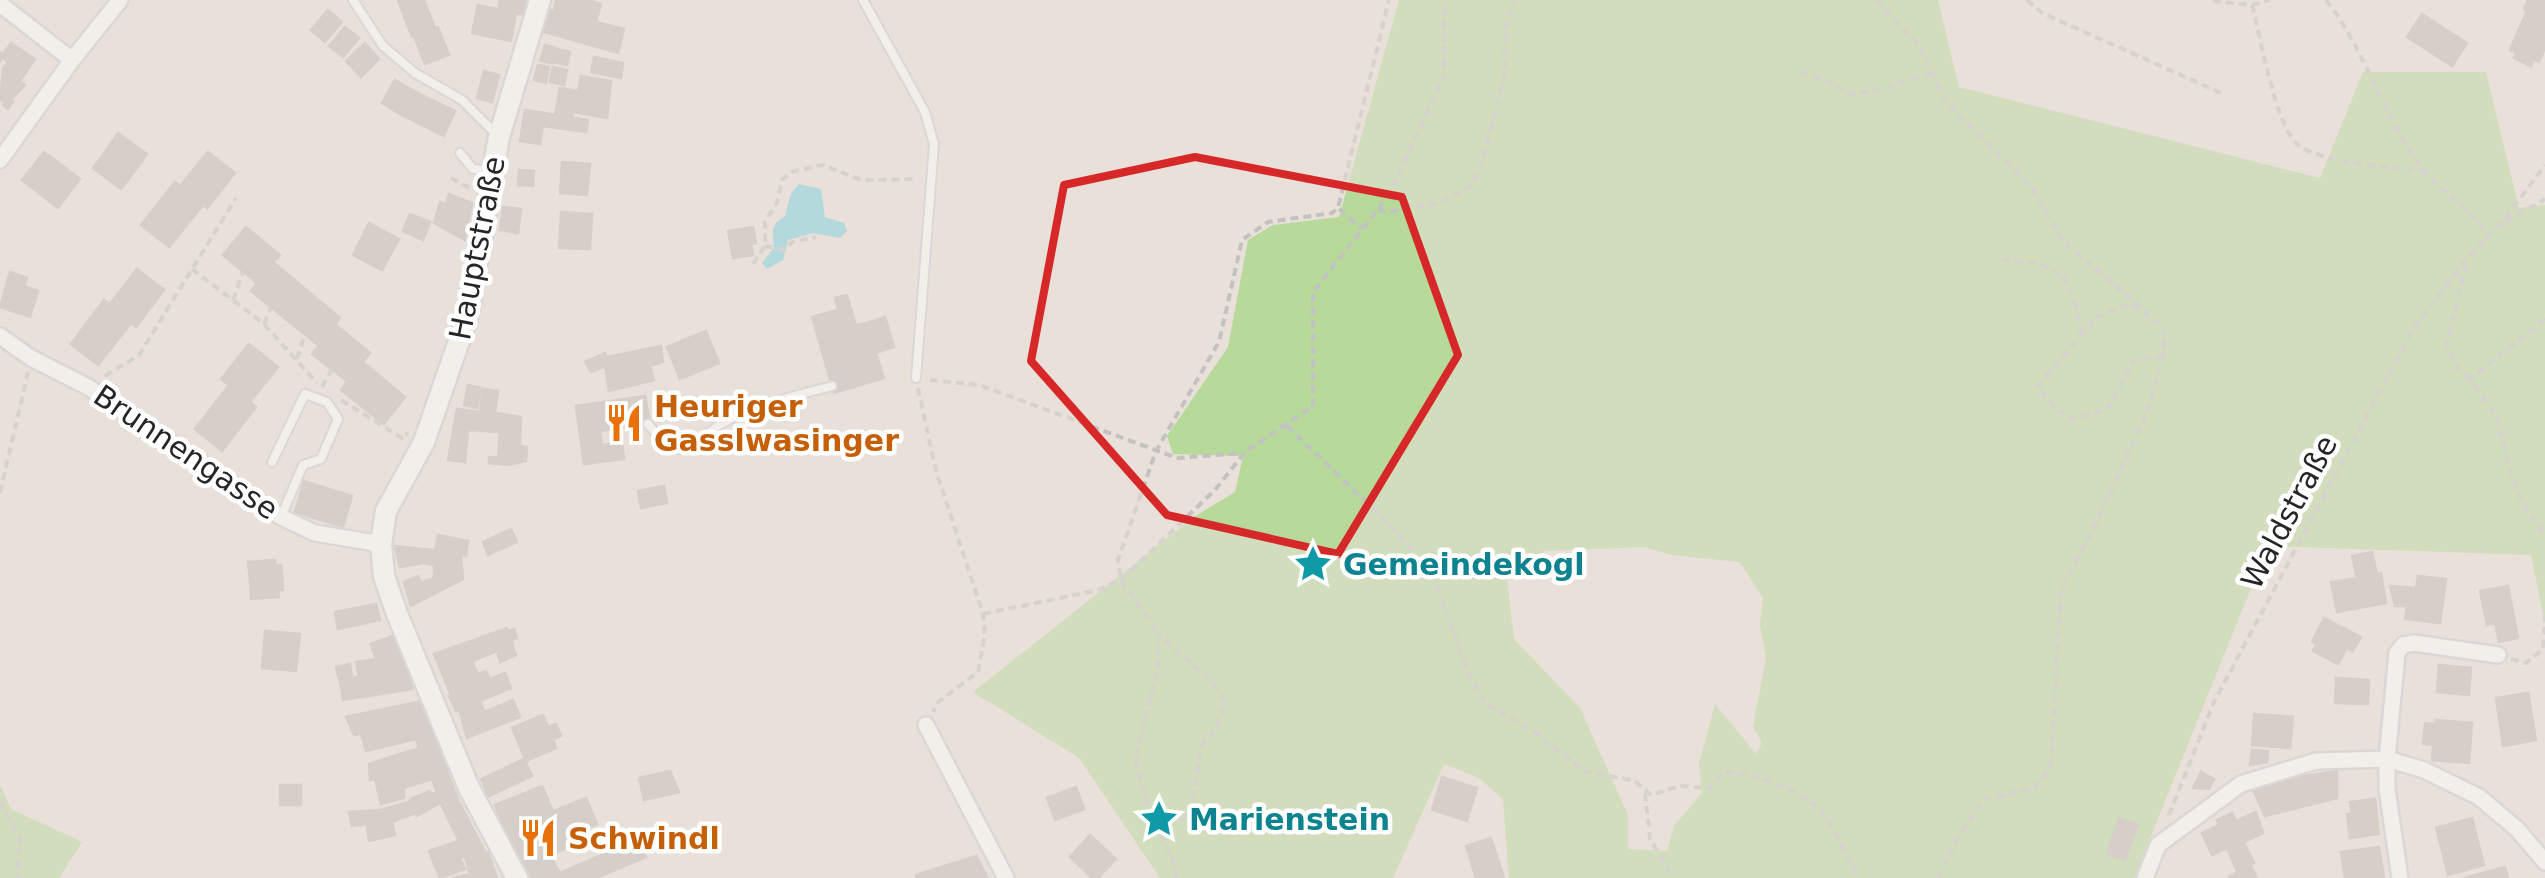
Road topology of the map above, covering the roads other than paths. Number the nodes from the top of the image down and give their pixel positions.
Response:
1 (120, 0) edge
2 (353, 0) edge
3 (540, 0) edge
4 (863, 0) edge
5 (0, 4) edge
6 (72, 60) junction
7 (499, 136) junction
8 (460, 153) dead end
9 (0, 160) edge
10 (493, 171) junction
11 (0, 336) edge
12 (916, 378) road end
13 (832, 386) dead end
14 (648, 424) dead end
15 (272, 462) dead end
16 (281, 516) junction
17 (381, 544) junction
18 (2498, 655) road end
19 (926, 726) road end
20 (2387, 759) junction
21 (2545, 862) edge
22 (517, 878) edge
23 (1006, 878) edge
24 (2145, 878) edge
25 (2400, 878) edge

1 - 6 street
2 - 7 lane
3 - 7 street, Hauptstraße
4 - 12 lane
5 - 6 street
6 - 9 street
7 - 10 street, Hauptstraße
8 - 10 lane
10 - 17 street, Hauptstraße
11 - 16 street, Brunnengasse
13 - 14 lane
15 - 16 lane
16 - 17 street, Brunnengasse
17 - 22 street, Hauptstraße
18 - 20 street
19 - 23 street
20 - 21 street
20 - 24 street
20 - 25 street

